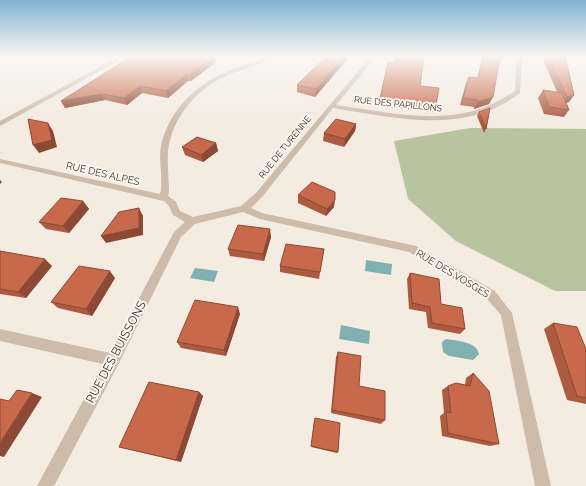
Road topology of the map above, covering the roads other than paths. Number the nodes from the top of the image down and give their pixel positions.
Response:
1 (83, 79) edge
2 (217, 79) edge
3 (354, 79) edge
4 (518, 79) edge
5 (331, 106) junction
6 (0, 124) edge
7 (0, 161) edge
8 (162, 197) junction
9 (244, 209) junction
10 (192, 221) junction
11 (0, 335) edge
12 (113, 360) junction
13 (45, 486) edge
14 (543, 486) edge

1 - 6 street
2 - 8 street
3 - 5 street, RUE DE TURENNE
4 - 5 street, RUE DES PAPILLONS
5 - 9 street, RUE DE TURENNE
7 - 8 street, RUE DES ALPES
8 - 10 street
9 - 10 street, RUE DE TURENNE
9 - 14 street, RUE DES VOSGES
10 - 12 street, RUE DES BUISSONS
11 - 12 street
12 - 13 street, RUE DES BUISSONS

